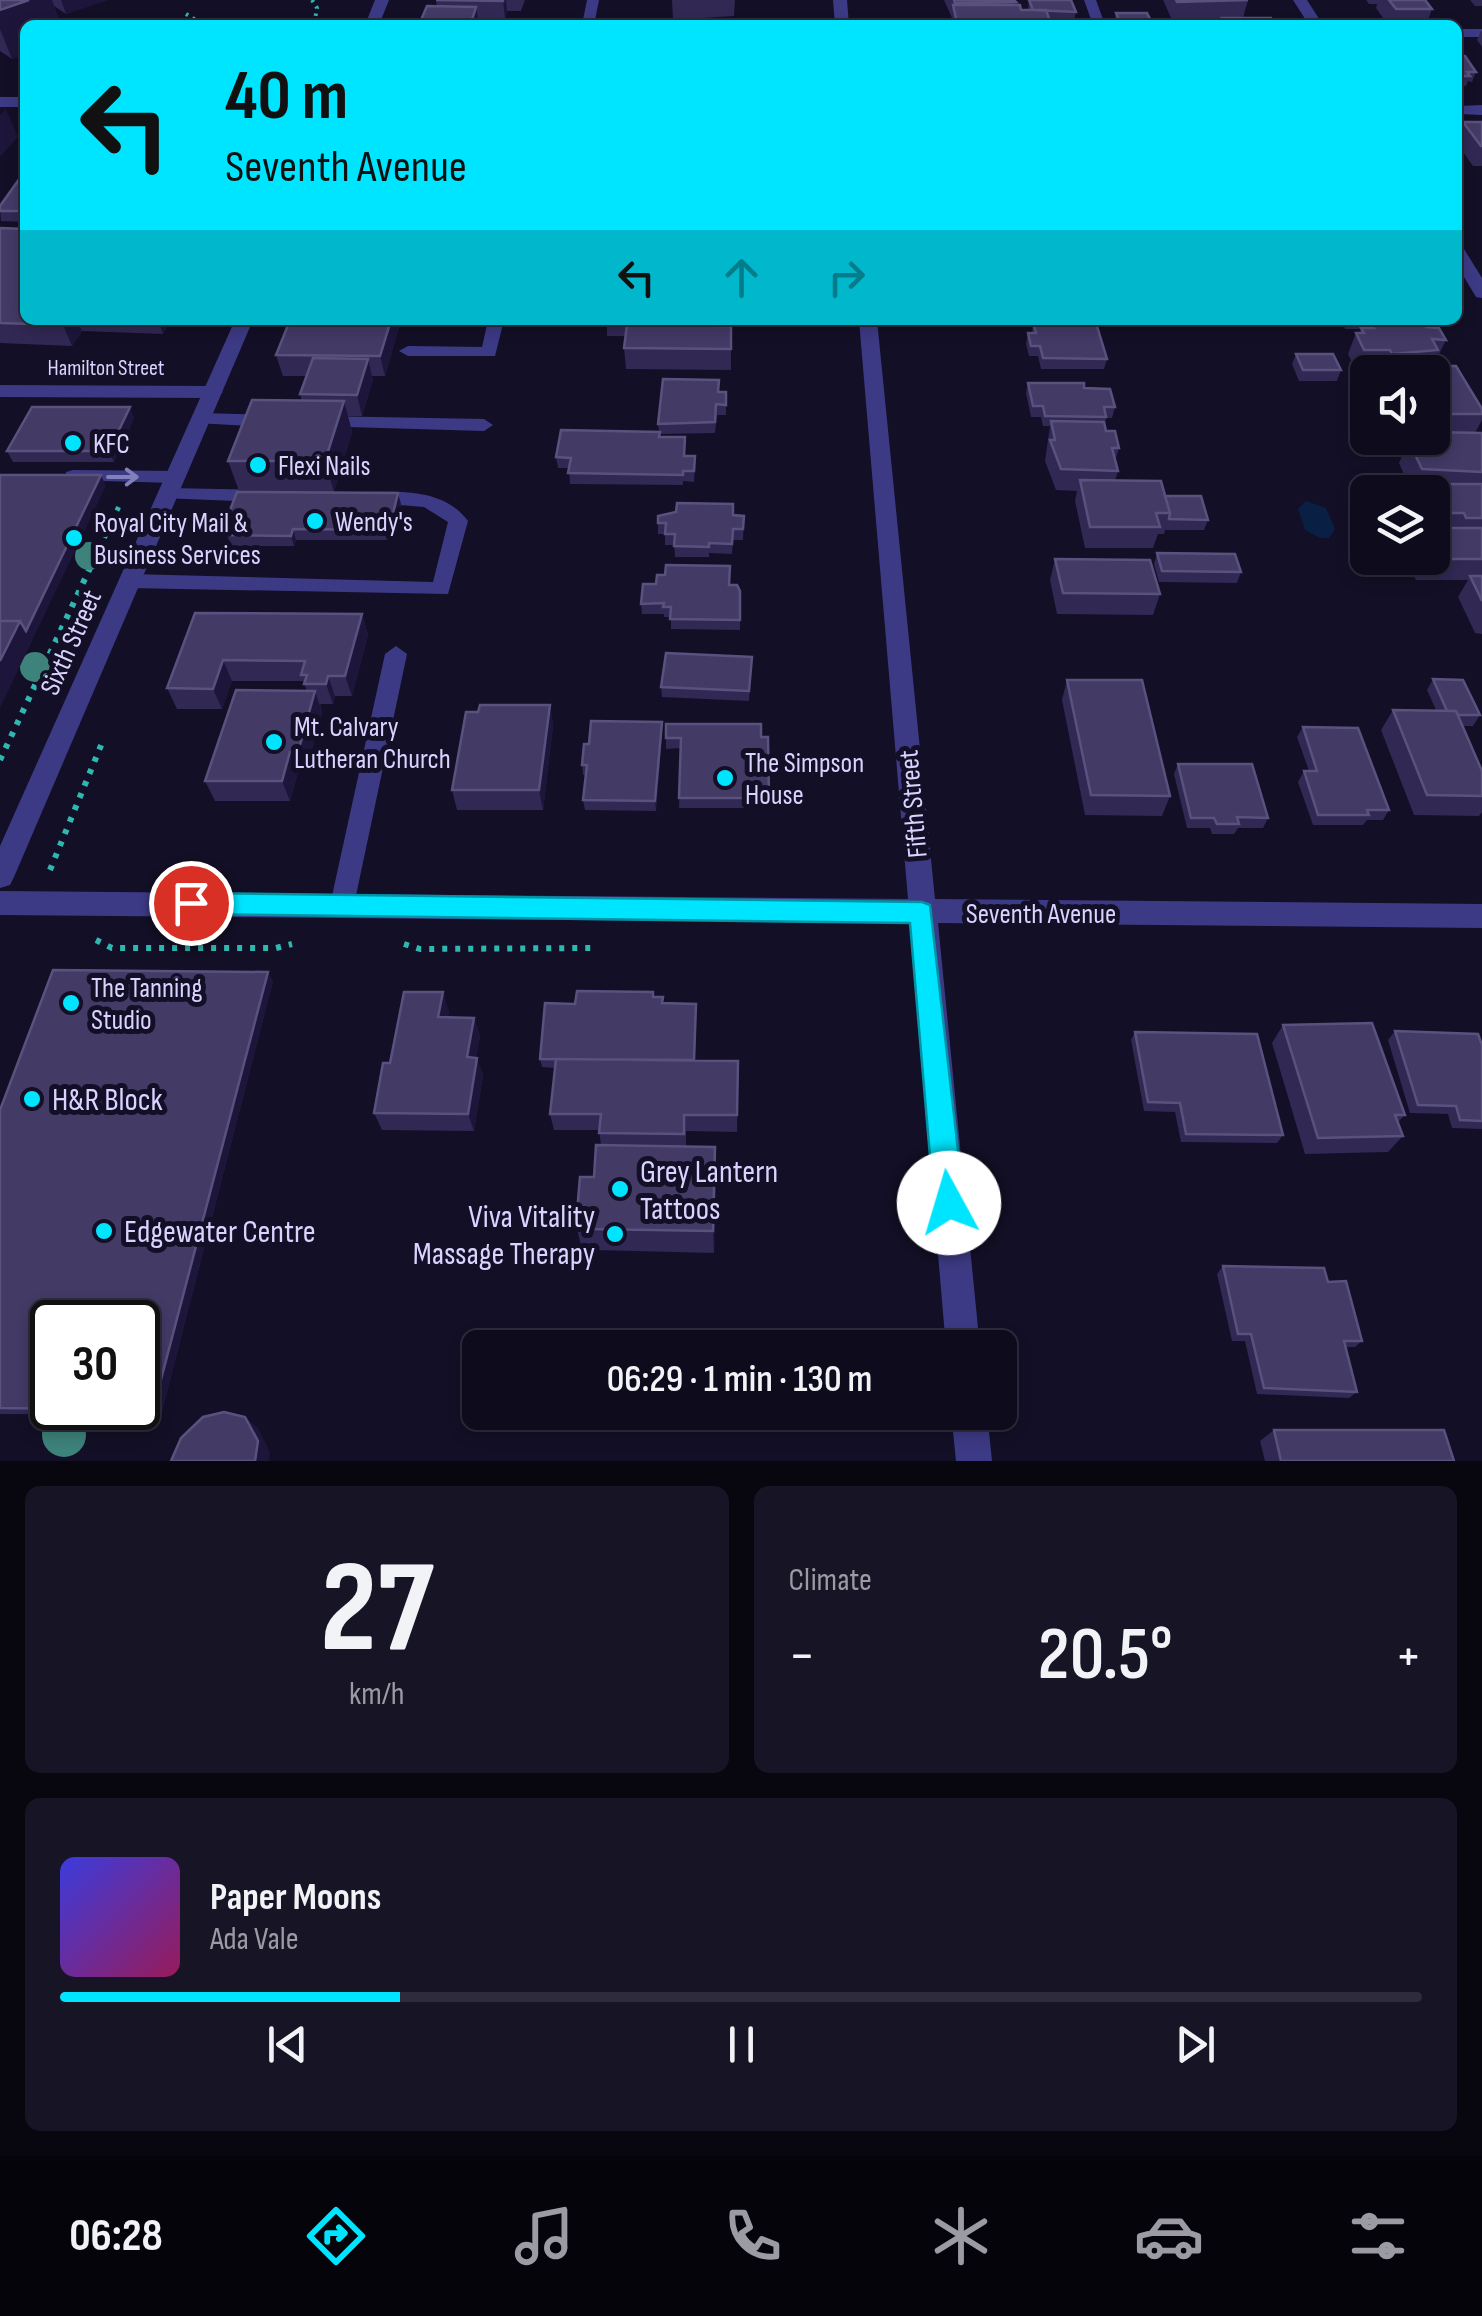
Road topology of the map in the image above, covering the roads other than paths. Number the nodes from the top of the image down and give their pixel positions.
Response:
1 (1462, 260) edge
2 (1482, 293) edge
3 (242, 325) edge
4 (495, 325) edge
5 (868, 325) edge
6 (408, 351) dead end
7 (213, 392) junction
8 (1, 394) edge
9 (201, 418) junction
10 (484, 426) dead end
11 (52, 476) edge
12 (172, 486) junction
13 (274, 496) edge
14 (352, 497) edge
15 (130, 582) junction
16 (396, 654) dead end
17 (0, 878) edge
18 (0, 903) edge
19 (342, 905) junction
20 (922, 912) junction
21 (1482, 916) edge
22 (961, 1330) edge
23 (971, 1430) edge
24 (974, 1461) edge

1 - 2 street
3 - 7 street, Sixth Street
4 - 6 lane
5 - 20 street, Fifth Street
7 - 8 street, Hamilton Street
7 - 9 street, Sixth Street
9 - 10 lane
9 - 12 street, Sixth Street
11 -> 12 lane
12 - 13 lane
12 - 15 street, Sixth Street
14 - 15 lane
15 - 17 street, Sixth Street
16 - 19 lane
18 - 19 street, Seventh Avenue
19 - 20 street, Seventh Avenue
20 - 21 street, Seventh Avenue
20 - 22 street, Fifth Street
23 - 24 street

